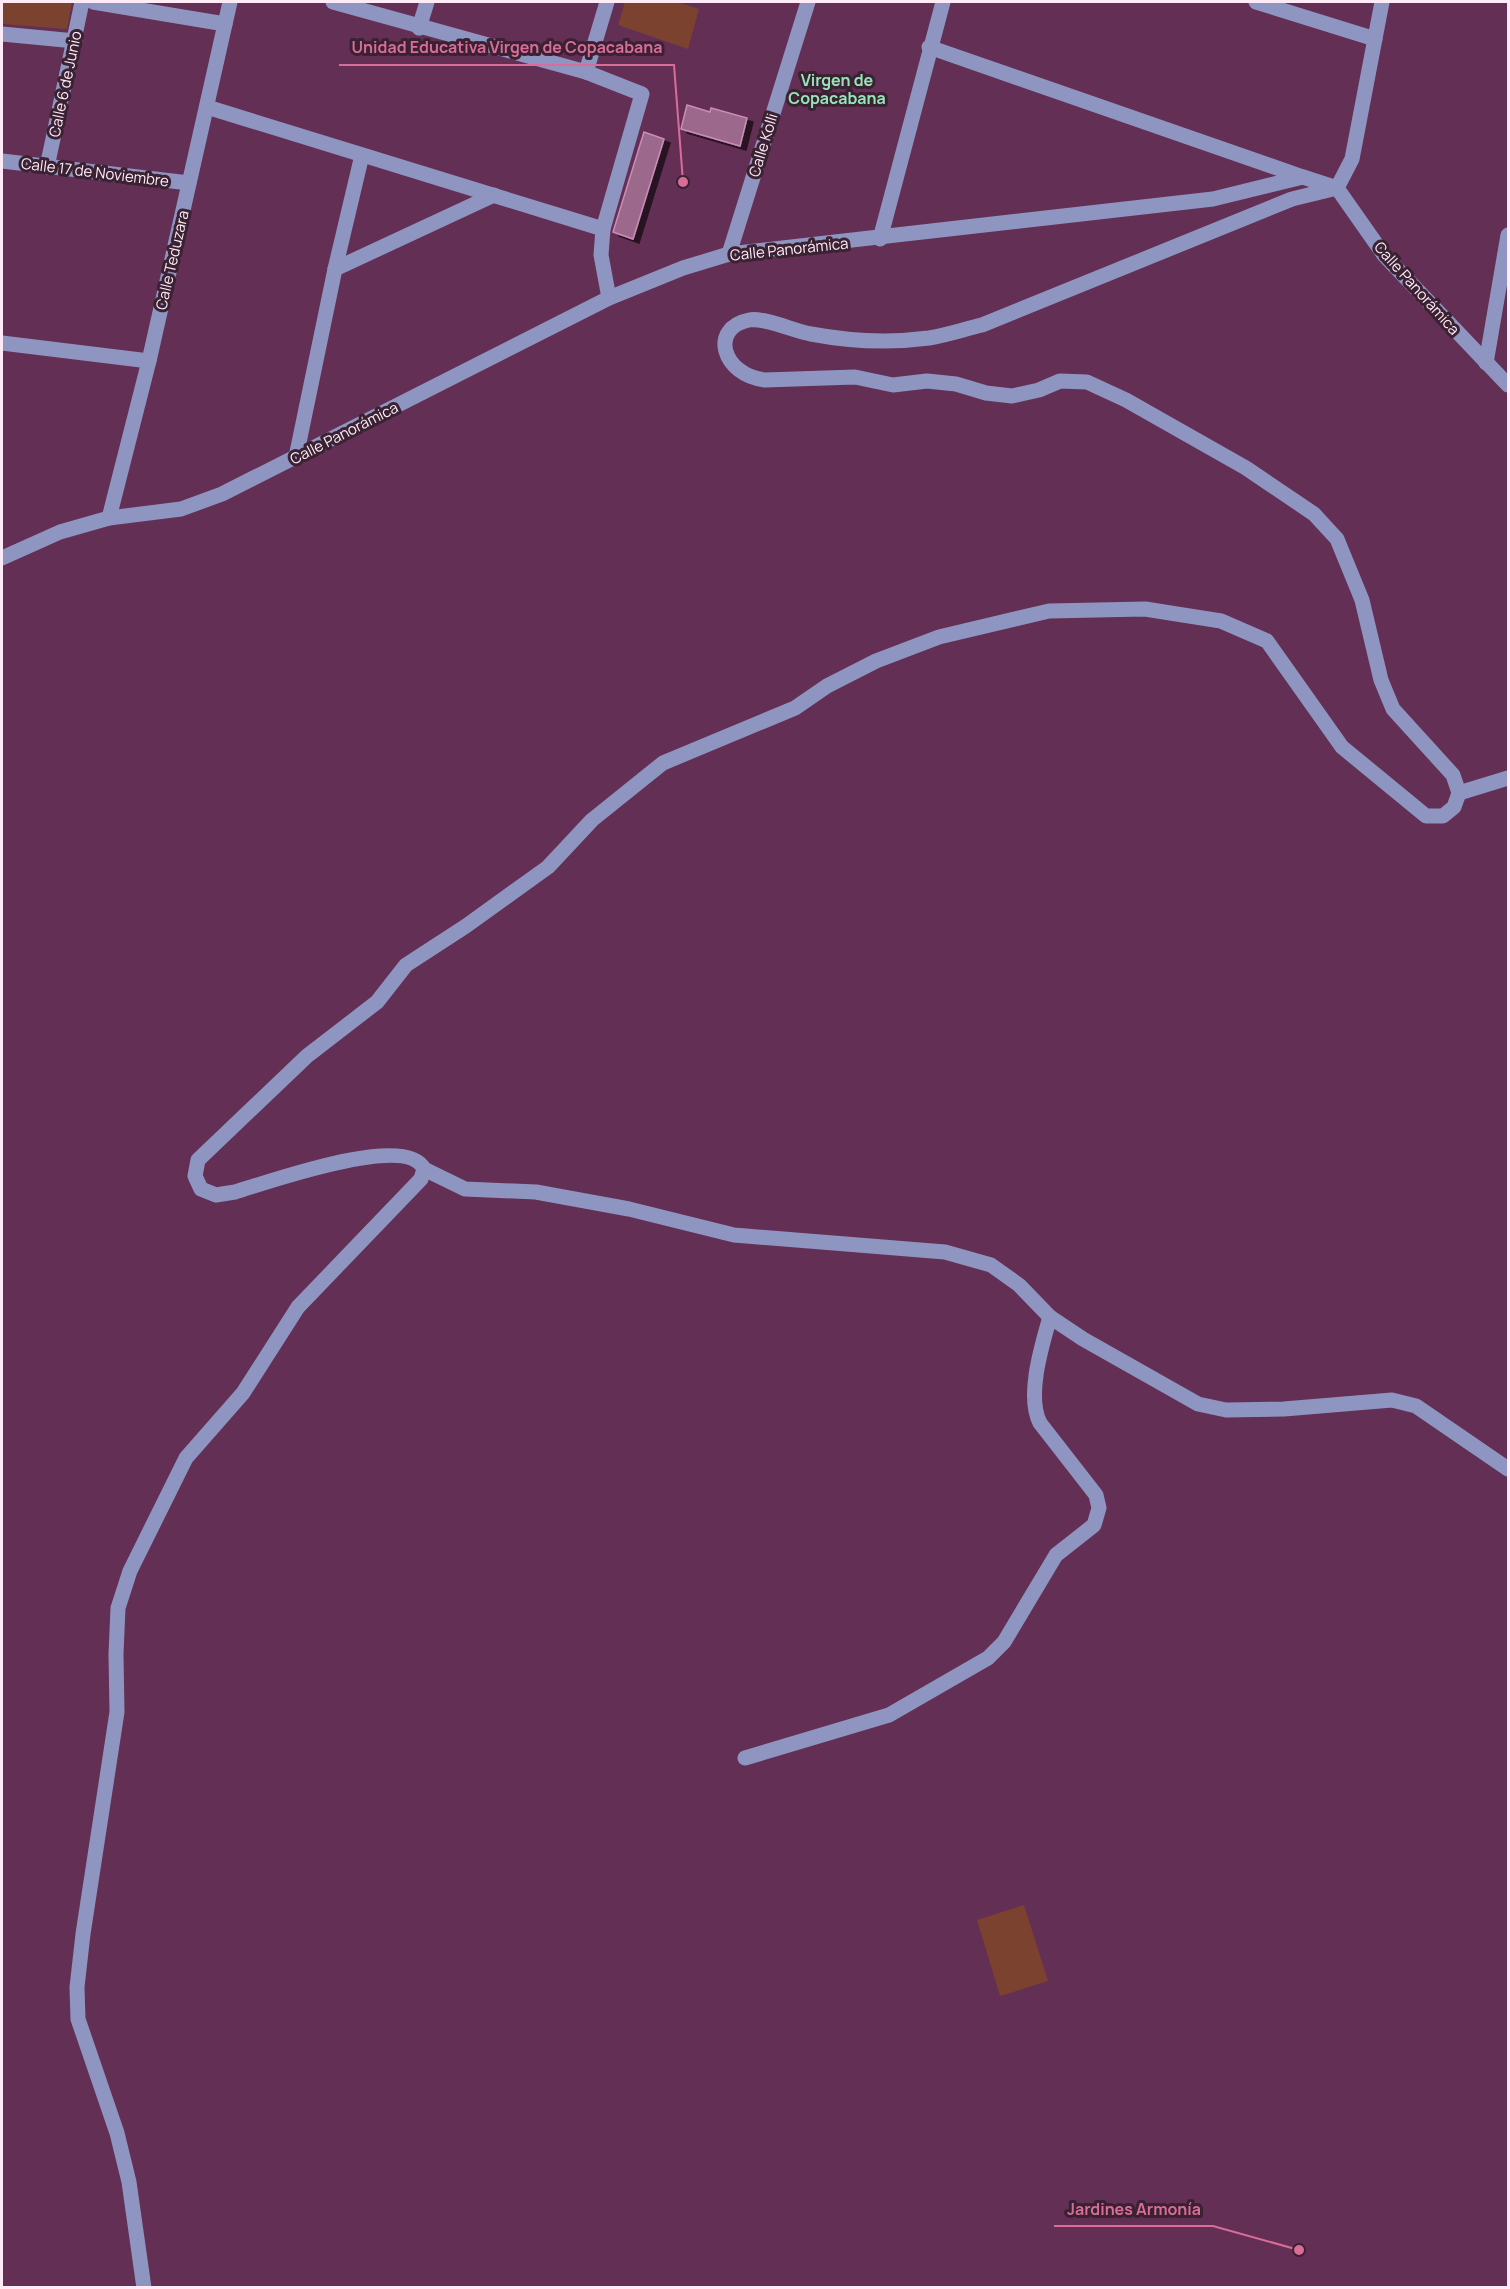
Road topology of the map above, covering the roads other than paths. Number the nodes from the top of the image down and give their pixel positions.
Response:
1 (82, 2) edge
2 (93, 2) edge
3 (230, 2) edge
4 (333, 2) edge
5 (427, 2) edge
6 (607, 2) edge
7 (808, 2) edge
8 (943, 2) edge
9 (1256, 2) edge
10 (1382, 2) edge
11 (225, 24) junction
12 (419, 28) junction
13 (2, 34) edge
14 (1375, 39) junction
15 (75, 40) junction
16 (929, 47) junction
17 (586, 72) junction
18 (207, 107) junction
19 (362, 155) junction
20 (2, 161) edge
21 (47, 166) junction
22 (1303, 177) junction
23 (189, 183) junction
24 (1337, 188) junction
25 (494, 195) junction
26 (603, 230) junction
27 (1509, 235) edge
28 (880, 238) junction
29 (729, 254) junction
30 (334, 269) junction
31 (609, 298) junction
32 (2, 343) edge
33 (149, 361) junction
34 (1486, 363) junction
35 (1509, 385) edge
36 (296, 457) junction
37 (109, 518) junction
38 (2, 558) edge
39 (1509, 778) edge
40 (1459, 793) junction
41 (424, 1169) junction
42 (1050, 1317) junction
43 (1509, 1469) edge
44 (744, 1758) dead end
45 (144, 2288) edge

1 - 15 street, Calle 6 de Junio
2 - 11 street
3 - 11 street, Calle Teduzara
4 - 12 street
5 - 12 street
6 - 17 street
7 - 29 street, Calle Kolli
8 - 16 street
9 - 14 street
10 - 14 street
11 - 18 street, Calle Teduzara
12 - 17 street
13 - 15 street
14 - 24 street
15 - 21 street, Calle 6 de Junio
16 - 22 street
16 - 28 street
17 - 26 street
18 - 19 street
18 - 23 street, Calle Teduzara
19 - 25 street
19 - 30 street
20 - 21 street, Calle 17 de Noviembre
21 - 23 street, Calle 17 de Noviembre
22 - 24 street
22 - 28 street, Calle Panorámica
23 - 33 street, Calle Teduzara
24 - 34 street, Calle Panorámica
24 - 40 street
25 - 26 street
25 - 30 street
26 - 31 street
27 - 34 street
28 - 29 street, Calle Panorámica
29 - 31 street, Calle Panorámica
30 - 36 street
31 - 36 street, Calle Panorámica
32 - 33 street
33 - 37 street, Calle Teduzara
34 - 35 street, Calle Panorámica
36 - 37 street, Calle Panorámica
37 - 38 street, Calle Panorámica
39 - 40 street
40 - 41 street
41 - 42 street
41 - 45 street
42 - 43 street
42 - 44 street

